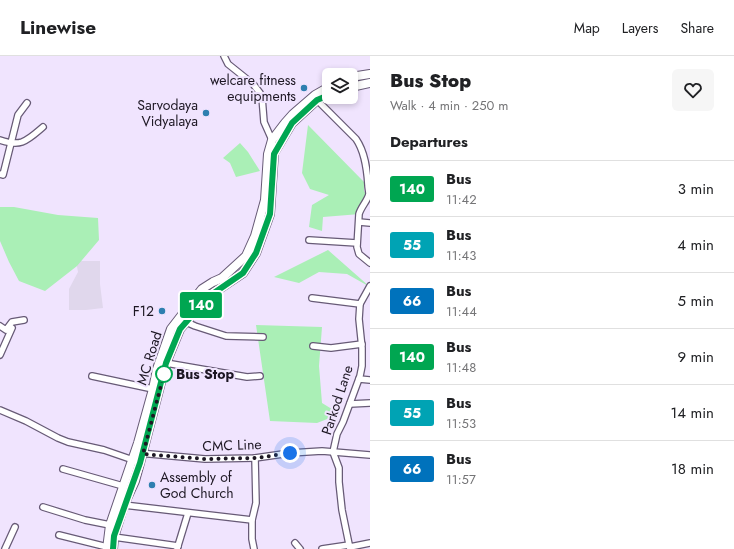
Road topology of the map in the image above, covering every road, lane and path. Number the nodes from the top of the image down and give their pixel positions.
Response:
1 (224, 56) edge
2 (370, 74) edge
3 (358, 76) edge
4 (370, 83) edge
5 (358, 86) edge
6 (322, 91) edge
7 (322, 98) edge
8 (317, 100) junction
9 (27, 103) dead end
10 (43, 127) dead end
11 (0, 140) edge
12 (272, 140) junction
13 (11, 142) junction
14 (0, 174) edge
15 (359, 222) junction
16 (370, 223) edge
17 (309, 240) dead end
18 (357, 243) junction
19 (370, 263) edge
20 (370, 286) edge
21 (312, 298) dead end
22 (360, 304) junction
23 (24, 320) dead end
24 (186, 322) junction
25 (0, 326) edge
26 (12, 328) dead end
27 (263, 337) dead end
28 (362, 344) junction
29 (313, 346) dead end
30 (0, 355) edge
31 (166, 363) junction
32 (92, 376) dead end
33 (260, 376) dead end
34 (359, 379) junction
35 (370, 380) edge
36 (153, 389) junction
37 (370, 403) edge
38 (350, 404) junction
39 (0, 410) edge
40 (333, 452) junction
41 (370, 455) edge
42 (137, 457) junction
43 (256, 458) junction
44 (63, 469) dead end
45 (124, 486) junction
46 (124, 505) junction
47 (44, 507) dead end
48 (188, 513) junction
49 (252, 520) junction
50 (110, 525) junction
51 (16, 527) dead end
52 (59, 535) dead end
53 (114, 536) junction
54 (295, 543) dead end
55 (370, 543) edge
56 (350, 547) edge
57 (109, 548) edge
58 (178, 548) edge
59 (6, 549) edge
60 (254, 549) edge
61 (300, 549) edge
62 (322, 549) edge

1 - 12 street
2 - 3 main road
4 - 5 main road
6 - 12 main road, MC Road
7 - 8 main road, MC Road
8 - 15 street
8 - 24 main road, MC Road
9 - 13 street
10 - 13 street
11 - 13 street
12 - 36 main road, MC Road
13 - 14 street
15 - 16 street
15 - 18 street
17 - 18 street
18 - 19 street
20 - 22 street, Parkod Lane
21 - 22 street
22 - 28 street, Parkod Lane
23 - 25 street
24 - 27 street
24 - 31 main road, MC Road
26 - 30 street
28 - 29 street
28 - 34 street, Parkod Lane
31 - 33 street
31 - 42 main road, MC Road
32 - 36 street
34 - 35 street
34 - 38 street, Parkod Lane
36 - 42 main road, MC Road
37 - 38 street
38 - 40 street, Parkod Lane
39 - 42 street, CMC Line
40 - 41 street, CMC Line
40 - 43 street, CMC Line
40 - 56 street
42 - 43 street, CMC Line
42 - 45 main road, MC Road
42 - 46 main road, MC Road
43 - 49 street
44 - 45 street
45 - 50 main road, MC Road
46 - 48 street
46 - 53 main road, MC Road
47 - 50 street
48 - 49 street
48 - 58 street
49 - 60 street
50 - 57 main road, MC Road
51 - 59 street
52 - 57 street
53 - 57 main road, MC Road
53 - 58 street
54 - 61 street
55 - 56 street
56 - 62 street

